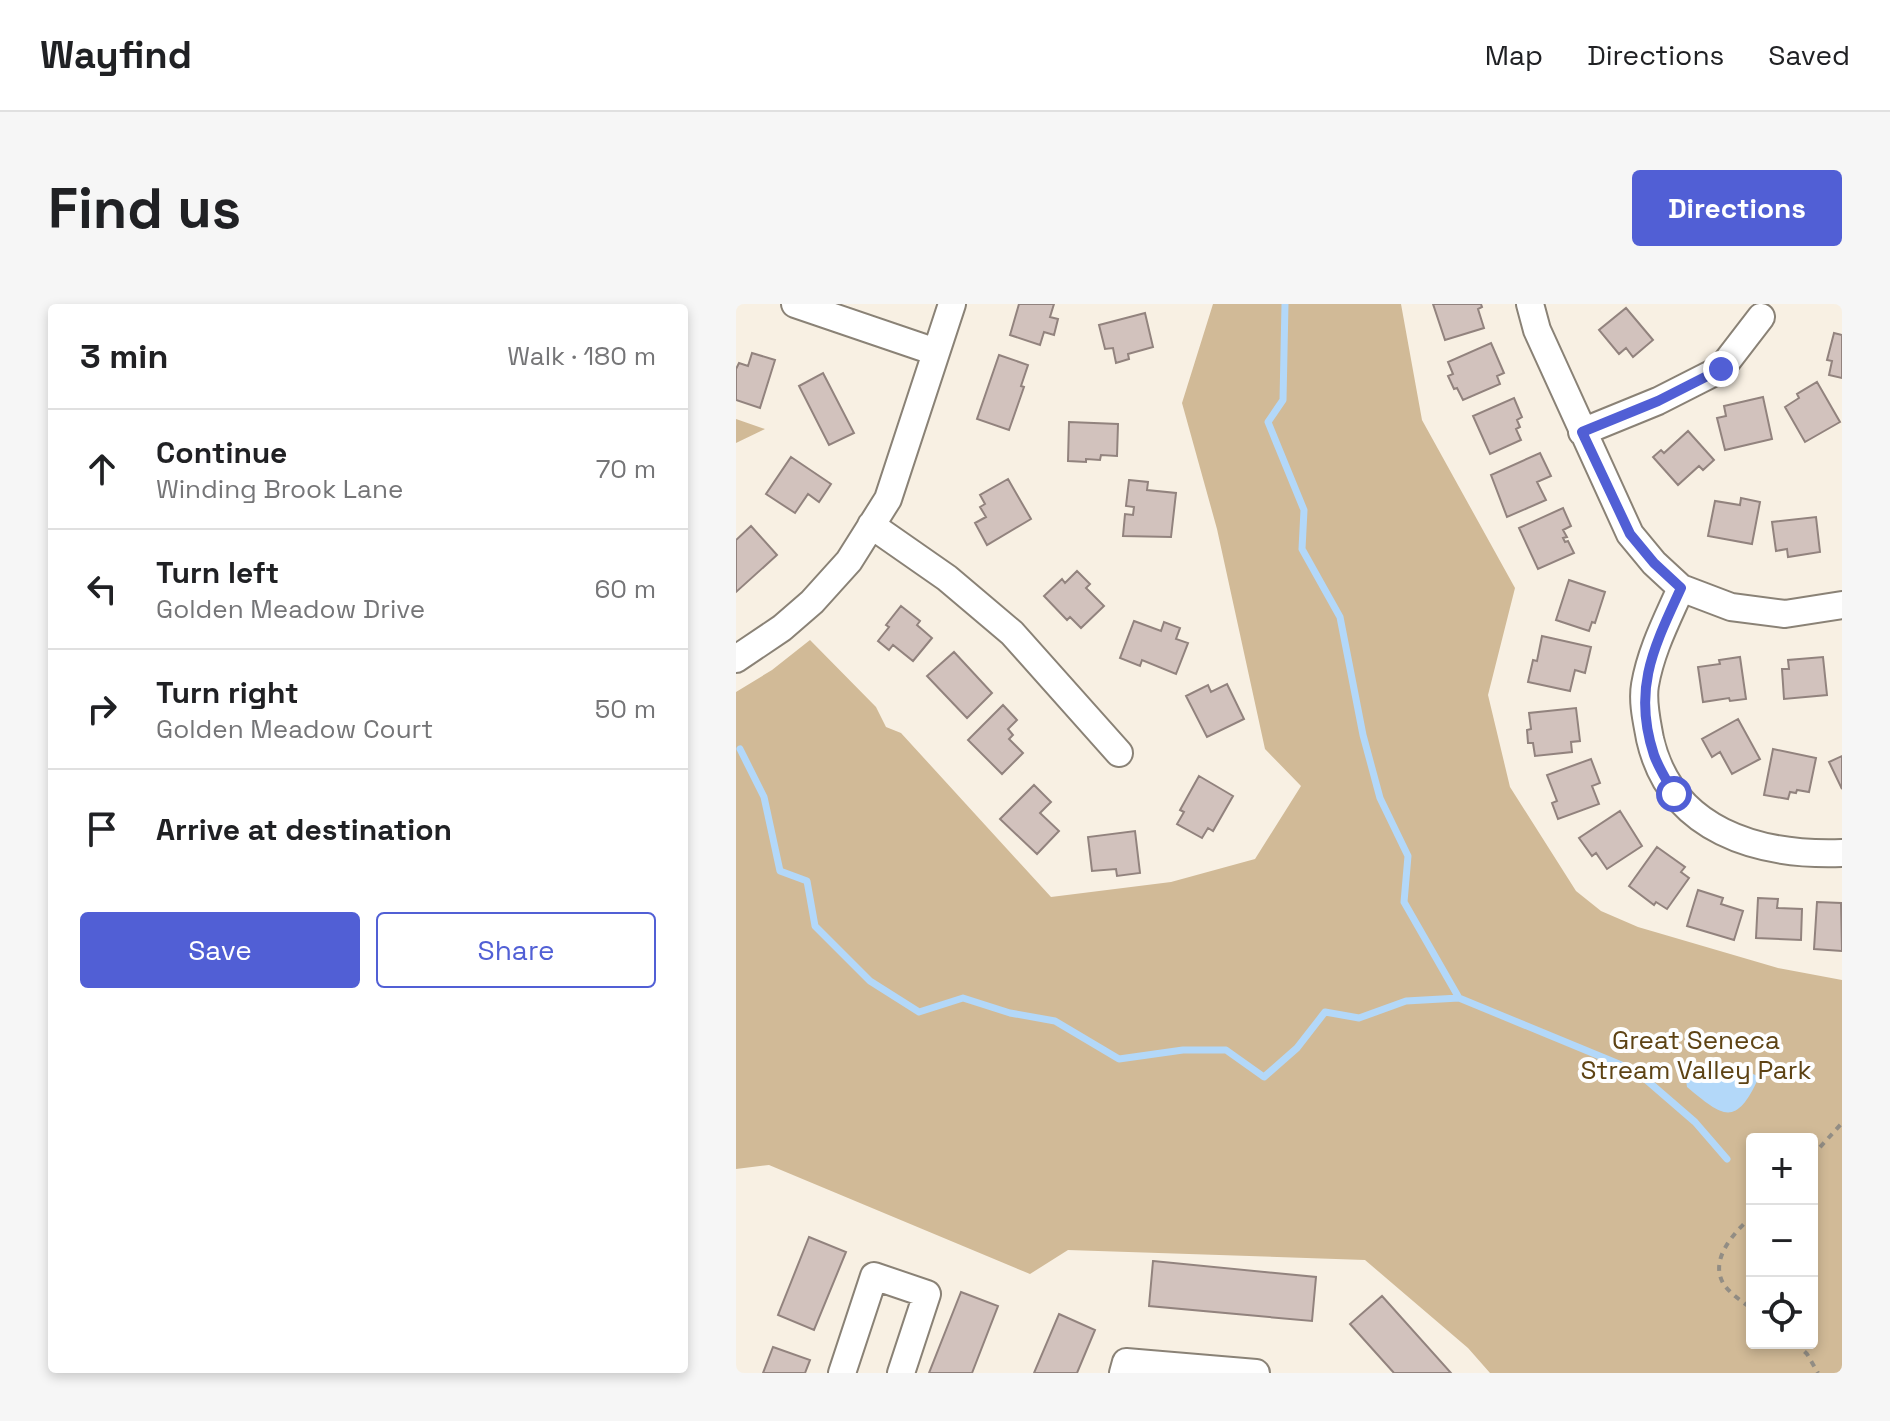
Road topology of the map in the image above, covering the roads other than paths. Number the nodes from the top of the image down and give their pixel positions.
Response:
1 (795, 304) edge
2 (952, 304) edge
3 (1530, 304) edge
4 (1761, 317) dead end
5 (936, 352) junction
6 (1582, 432) junction
7 (871, 525) junction
8 (1681, 588) junction
9 (1842, 605) edge
10 (736, 659) edge
11 (1119, 753) dead end
12 (1842, 853) edge
13 (842, 1373) edge
14 (901, 1373) edge
15 (1123, 1373) edge
16 (1256, 1373) edge

1 - 5 street
2 - 5 street
3 - 6 street
4 - 6 street
5 - 7 street
6 - 8 street
7 - 10 street
7 - 11 street
8 - 9 street
8 - 12 street
13 - 14 street
15 - 16 street

